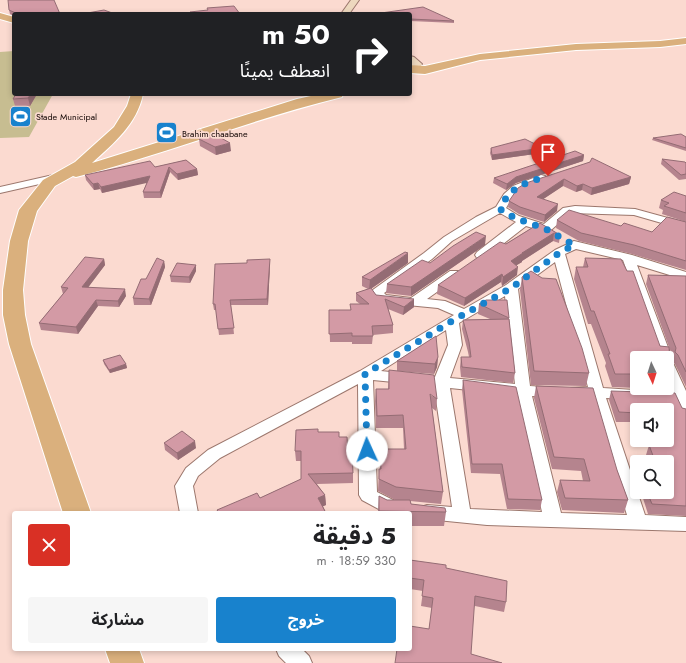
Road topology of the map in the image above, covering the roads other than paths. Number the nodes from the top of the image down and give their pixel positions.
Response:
1 (355, 0) edge
2 (346, 12) edge
3 (0, 16) edge
4 (12, 19) edge
5 (686, 41) edge
6 (415, 66) edge
7 (136, 96) edge
8 (314, 96) edge
9 (554, 174) edge
10 (65, 175) junction
11 (0, 190) edge
12 (500, 209) junction
13 (525, 221) junction
14 (686, 227) edge
15 (546, 229) junction
16 (563, 243) junction
17 (628, 258) junction
18 (686, 276) edge
19 (511, 288) junction
20 (415, 301) junction
21 (458, 318) junction
22 (662, 351) edge
23 (365, 374) junction
24 (674, 379) edge
25 (440, 381) junction
26 (522, 390) junction
27 (597, 393) junction
28 (682, 396) edge
29 (686, 413) edge
30 (76, 511) edge
31 (189, 511) edge
32 (462, 515) junction
33 (552, 520) junction
34 (638, 522) junction
35 (686, 524) edge
36 (123, 651) edge
37 (289, 651) edge
38 (127, 663) edge
39 (301, 663) edge

1 - 2 street
3 - 4 main road
5 - 6 main road
7 - 10 main road
8 - 10 main road
9 - 12 street
10 - 11 street
10 - 30 main road
12 - 13 street
12 - 20 street
13 - 15 street
13 - 20 street
14 - 15 street
15 - 16 street
16 - 17 street
16 - 19 street
16 - 27 street
17 - 18 street
17 - 22 street
19 - 21 street
19 - 26 street
20 - 21 street
21 - 23 street
21 - 25 street
23 - 25 street
23 - 31 street
23 - 32 street
24 - 28 street
25 - 26 street
25 - 32 street
26 - 27 street
26 - 33 street
27 - 28 street
27 - 34 street
28 - 29 street
32 - 33 street
33 - 34 street
34 - 35 street
36 - 38 main road
37 - 39 street

